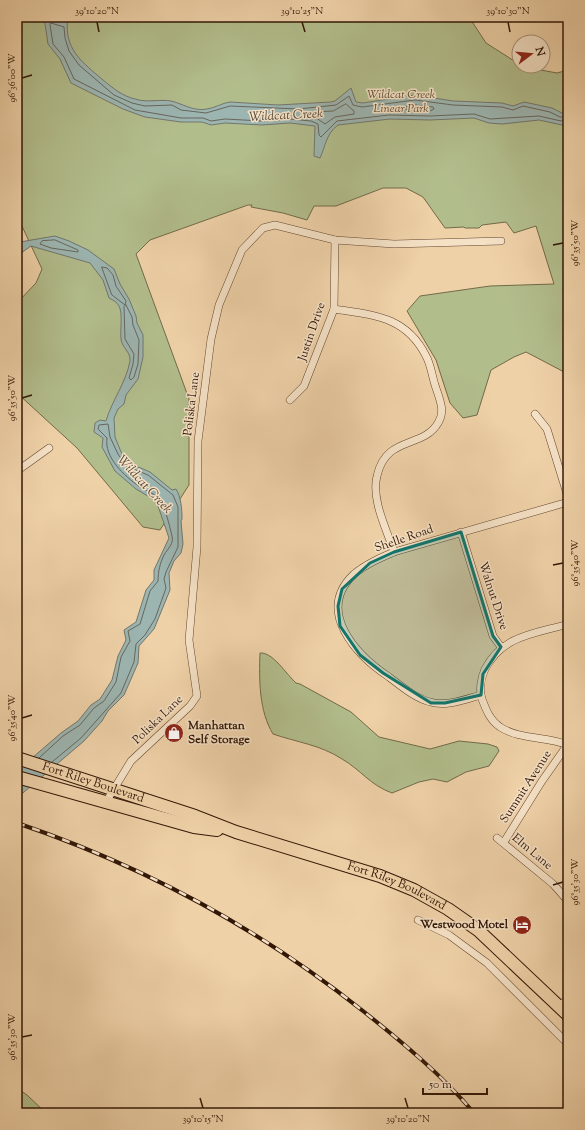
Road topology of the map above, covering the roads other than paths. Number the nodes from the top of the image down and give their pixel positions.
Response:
1 (335, 240) junction
2 (501, 241) dead end
3 (334, 309) junction
4 (290, 400) dead end
5 (535, 414) dead end
6 (49, 448) dead end
7 (17, 471) edge
8 (568, 497) edge
9 (568, 502) edge
10 (461, 532) junction
11 (394, 552) junction
12 (568, 624) edge
13 (502, 647) junction
14 (481, 695) junction
15 (568, 744) edge
16 (17, 758) edge
17 (17, 777) edge
18 (113, 790) junction
19 (106, 802) junction
20 (236, 832) junction
21 (497, 838) dead end
22 (504, 842) junction
23 (568, 901) edge
24 (418, 920) dead end
25 (565, 1007) edge
26 (568, 1044) edge

1 - 2 street, Poliska Lane
1 - 3 street, Justin Drive
1 - 18 street, Poliska Lane
3 - 4 street, Justin Drive
3 - 11 street
5 - 8 street
6 - 7 street
9 - 10 street, Shelle Road
10 - 11 street, Shelle Road
10 - 13 street, Walnut Drive
11 - 14 street, Shelle Road
12 - 13 street
13 - 14 street, Walnut Drive
14 - 15 street, Walnut Drive
15 - 22 street, Summit Avenue
16 - 18 highway, Fort Riley Boulevard
17 - 19 highway, Fort Riley Boulevard
18 - 19 street, Poliska Lane
18 - 20 highway, Fort Riley Boulevard
19 - 20 highway, Fort Riley Boulevard
20 - 25 highway, Fort Riley Boulevard
21 - 22 street, Elm Lane
22 - 23 street, Elm Lane
24 - 26 street, Fort Riley Boulevard

